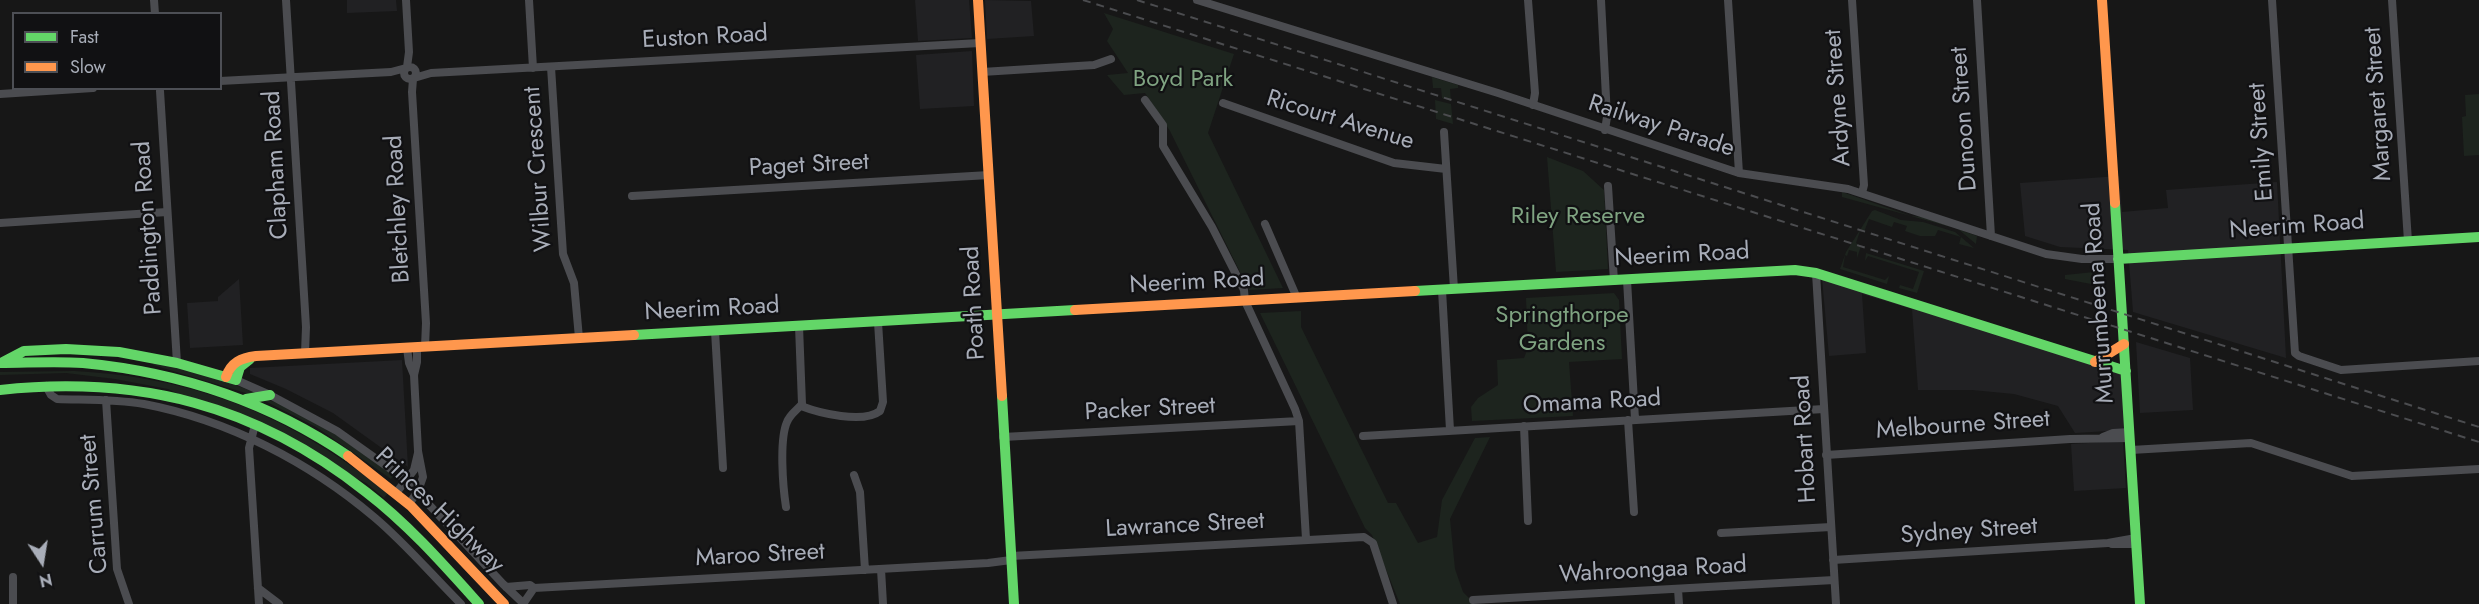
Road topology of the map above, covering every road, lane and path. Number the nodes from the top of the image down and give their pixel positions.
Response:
1 (286, 0) edge
2 (406, 0) edge
3 (529, 0) edge
4 (978, 0) edge
5 (1197, 0) edge
6 (1528, 0) edge
7 (1600, 0) edge
8 (1728, 0) edge
9 (1852, 0) edge
10 (1977, 0) edge
11 (2102, 0) edge
12 (2272, 0) edge
13 (2392, 0) edge
14 (980, 43) junction
15 (1111, 59) dead end
16 (551, 67) junction
17 (410, 68) junction
18 (533, 68) junction
19 (391, 72) junction
20 (982, 72) junction
21 (431, 73) junction
22 (291, 76) junction
23 (410, 78) junction
24 (222, 81) edge
25 (62, 90) edge
26 (160, 90) edge
27 (0, 94) edge
28 (1145, 100) dead end
29 (1223, 104) dead end
30 (1533, 105) junction
31 (1605, 130) junction
32 (1444, 132) dead end
33 (1446, 169) junction
34 (1739, 173) junction
35 (988, 175) junction
36 (1608, 186) dead end
37 (1862, 193) junction
38 (632, 196) dead end
39 (167, 212) junction
40 (0, 223) edge
41 (1265, 224) dead end
42 (1990, 236) junction
43 (2479, 237) edge
44 (2408, 241) junction
45 (2288, 248) junction
46 (2118, 259) junction
47 (1816, 273) junction
48 (1628, 280) junction
49 (1614, 281) junction
50 (1442, 290) junction
51 (1454, 290) junction
52 (1297, 298) junction
53 (1245, 302) junction
54 (997, 315) junction
55 (878, 322) junction
56 (799, 326) junction
57 (715, 331) junction
58 (579, 338) junction
59 (2124, 344) junction
60 (420, 347) junction
61 (308, 353) junction
62 (2479, 361) edge
63 (2095, 362) junction
64 (1, 363) edge
65 (177, 363) junction
66 (2126, 371) junction
67 (231, 379) junction
68 (46, 386) junction
69 (0, 390) edge
70 (270, 395) junction
71 (244, 399) junction
72 (106, 400) junction
73 (801, 406) junction
74 (1824, 409) junction
75 (1631, 420) junction
76 (1299, 421) junction
77 (255, 425) junction
78 (1524, 426) junction
79 (1450, 430) junction
80 (2130, 435) junction
81 (1363, 436) dead end
82 (1004, 437) junction
83 (250, 439) junction
84 (2131, 450) junction
85 (418, 451) junction
86 (1826, 455) junction
87 (723, 468) dead end
88 (2479, 469) edge
89 (854, 475) dead end
90 (406, 480) junction
91 (418, 491) junction
92 (396, 493) junction
93 (409, 504) junction
94 (786, 507) dead end
95 (1634, 512) dead end
96 (1528, 520) dead end
97 (1831, 527) junction
98 (1721, 532) dead end
99 (1306, 539) junction
100 (419, 540) junction
101 (2136, 541) junction
102 (1012, 560) junction
103 (1833, 560) junction
104 (881, 569) junction
105 (865, 570) junction
106 (13, 577) dead end
107 (1834, 580) junction
108 (506, 586) junction
109 (258, 588) junction
110 (534, 588) junction
111 (1678, 589) junction
112 (1473, 600) dead end
113 (13, 604) edge
114 (129, 604) edge
115 (259, 604) edge
116 (279, 604) edge
117 (461, 604) edge
118 (479, 604) edge
119 (504, 604) edge
120 (523, 604) edge
121 (883, 604) edge
122 (1014, 604) edge
123 (1394, 604) edge
124 (1679, 604) edge
125 (1836, 604) edge
126 (2140, 604) edge

1 - 22 street, Clapham Road
2 - 17 street
3 - 18 street
4 - 14 main road, Poath Road
5 - 30 street, Railway Parade
6 - 30 street
7 - 31 street
8 - 34 street
9 - 37 street, Ardyne Street
10 - 42 street, Dunoon Street
11 - 46 main road, Murrumbeena Road
12 - 45 street, Emily Street
13 - 44 street, Margaret Street
14 - 16 street, Euston Road
14 - 20 main road, Poath Road
15 - 20 street
16 - 18 street, Euston Road
16 - 58 street, Wilbur Crescent
17 - 19 street
17 - 21 street, Euston Road
17 - 23 street
17 - 23 street
18 - 21 street, Euston Road
19 - 22 street
19 - 23 street
20 - 35 main road, Poath Road
21 - 23 street, Euston Road
22 - 24 street
22 - 61 street, Clapham Road
23 - 60 street, Bletchley Road
25 - 27 street
26 - 39 street, Paddington Road
28 - 53 street
29 - 33 street, Ricourt Avenue
30 - 31 street, Railway Parade
31 - 34 street, Railway Parade
32 - 33 street
33 - 51 street
34 - 37 street, Railway Parade
35 - 38 street, Paget Street
35 - 54 main road, Poath Road
36 - 49 street
37 - 42 street, Railway Parade
39 - 40 street
39 - 65 street, Paddington Road
41 - 52 street
42 - 46 street, Railway Parade
43 - 44 main road, Neerim Road
44 - 45 main road, Neerim Road
45 - 46 main road, Neerim Road
45 - 62 street, Emily Street
46 - 59 main road, Murrumbeena Road
47 - 48 main road, Neerim Road
47 - 63 main road, Neerim Road
47 - 74 street, Hobart Road
48 - 49 main road, Neerim Road
48 - 75 street
49 - 51 main road, Neerim Road
50 - 51 main road, Neerim Road
50 - 52 main road, Neerim Road
50 - 79 street
52 - 53 main road, Neerim Road
53 - 54 main road, Neerim Road
53 - 76 street
54 - 55 main road, Neerim Road
54 - 82 main road, Poath Road
55 - 56 main road, Neerim Road
55 - 73 street
56 - 57 main road, Neerim Road
56 - 73 street
57 - 58 main road, Neerim Road
57 - 87 street
58 - 60 main road, Neerim Road
59 - 63 main road
59 - 66 main road, Murrumbeena Road
60 - 61 main road, Neerim Road
60 - 85 street, Bletchley Road
61 - 67 main road, Neerim Road
63 - 66 main road, Neerim Road
64 - 65 main road
64 - 71 main road, Princes Highway
65 - 67 main road
66 - 80 main road, Murrumbeena Road
67 - 70 street
68 - 69 main road, Princes Highway
68 - 72 street
68 - 77 main road, Princes Highway
70 - 71 main road
70 - 90 street
71 - 92 main road, Princes Highway
72 - 83 street
72 - 114 street, Carrum Street
73 - 94 street
74 - 75 street, Omama Road
74 - 86 street, Hobart Road
75 - 78 street, Omama Road
75 - 95 street
76 - 82 street, Packer Street
76 - 99 street
77 - 83 street
77 - 100 main road, Princes Highway
78 - 79 street, Omama Road
78 - 96 street
79 - 81 street, Omama Road
80 - 84 main road, Murrumbeena Road
80 - 86 street, Melbourne Street
82 - 102 main road, Poath Road
83 - 109 street
83 - 117 street
84 - 88 street
84 - 101 main road, Murrumbeena Road
85 - 90 street
85 - 91 street, Bletchley Road
86 - 97 street, Hobart Road
89 - 105 street
90 - 91 street
90 - 92 street
91 - 93 street
91 - 108 street
92 - 93 main road, Princes Highway
92 - 100 main road
93 - 119 main road, Princes Highway
97 - 98 street
97 - 103 street, Hobart Road
99 - 102 street, Lawrance Street
99 - 123 street, Lawrance Street
100 - 118 main road, Princes Highway
101 - 103 street, Sydney Street
101 - 126 main road, Murrumbeena Road
102 - 104 street, Maroo Street
102 - 122 main road, Poath Road
103 - 107 street, Hobart Road
104 - 105 street, Maroo Street
104 - 121 street
105 - 110 street, Maroo Street
106 - 113 street
107 - 111 street, Wahroongaa Road
107 - 125 street, Hobart Road
108 - 110 street, Maroo Street
108 - 120 street
109 - 115 street
109 - 116 street
110 - 120 street
111 - 112 street, Wahroongaa Road
111 - 124 street

